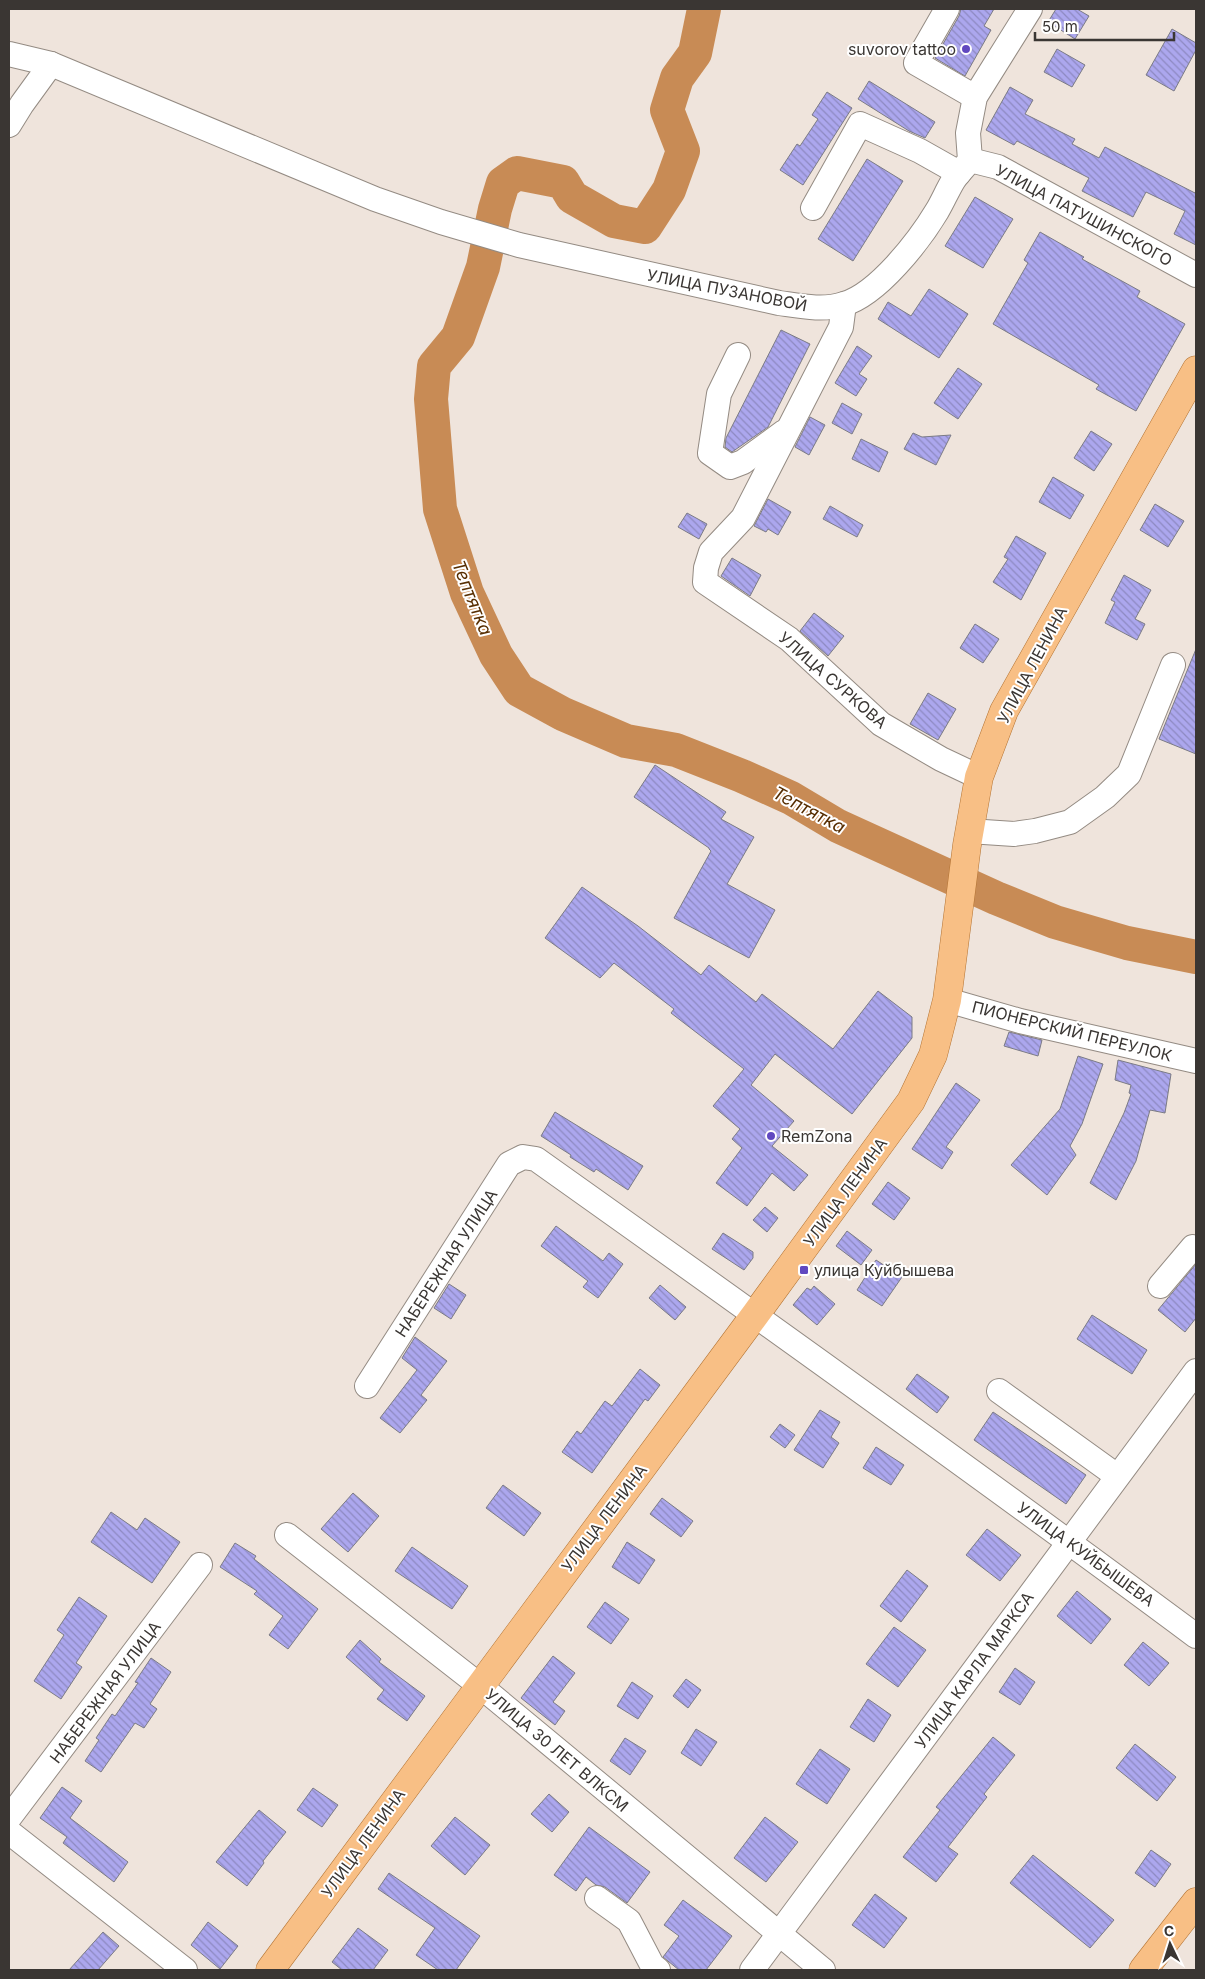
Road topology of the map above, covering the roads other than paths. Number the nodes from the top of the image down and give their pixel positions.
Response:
1 (948, 9) edge
2 (1030, 9) edge
3 (9, 54) edge
4 (51, 64) junction
5 (975, 97) junction
6 (9, 125) edge
7 (965, 167) junction
8 (813, 208) dead end
9 (1196, 276) edge
10 (844, 304) junction
11 (738, 355) dead end
12 (1196, 370) edge
13 (789, 428) junction
14 (1173, 665) dead end
15 (979, 777) junction
16 (968, 838) junction
17 (948, 1000) junction
18 (1196, 1061) edge
19 (536, 1159) joint
20 (1196, 1250) edge
21 (1160, 1286) dead end
22 (756, 1315) junction
23 (1196, 1371) edge
24 (367, 1386) dead end
25 (999, 1391) dead end
26 (1117, 1476) junction
27 (287, 1535) dead end
28 (1069, 1541) junction
29 (200, 1565) dead end
30 (1196, 1636) edge
31 (479, 1686) junction
32 (9, 1818) edge
33 (9, 1832) edge
34 (598, 1898) dead end
35 (1196, 1902) edge
36 (779, 1935) junction
37 (185, 1970) edge
38 (270, 1970) edge
39 (658, 1970) edge
40 (752, 1970) edge
41 (823, 1970) edge
42 (1143, 1970) edge

1 - 5 street
2 - 5 street
3 - 4 street, УЛИЦА ПУЗАНОВОЙ
4 - 6 street
4 - 10 street, УЛИЦА ПУЗАНОВОЙ
5 - 7 street
7 - 8 street, УЛИЦА ПАТУШИНСКОГО
7 - 9 street, УЛИЦА ПАТУШИНСКОГО
7 - 10 street, УЛИЦА ПУЗАНОВОЙ
10 - 13 street
11 - 13 street
12 - 15 main road, УЛИЦА ЛЕНИНА
13 - 15 street, УЛИЦА СУРКОВА
14 - 16 street
15 - 16 main road, УЛИЦА ЛЕНИНА
16 - 17 main road, УЛИЦА ЛЕНИНА
17 - 18 street, ПИОНЕРСКИЙ ПЕРЕУЛОК
17 - 22 main road, УЛИЦА ЛЕНИНА
19 - 22 street, УЛИЦА КУЙБЫШЕВА
19 - 24 street, НАБЕРЕЖНАЯ УЛИЦА
20 - 21 street
22 - 28 street, УЛИЦА КУЙБЫШЕВА
22 - 31 main road, УЛИЦА ЛЕНИНА
23 - 26 street, УЛИЦА КАРЛА МАРКСА
25 - 26 street
26 - 28 street, УЛИЦА КАРЛА МАРКСА
27 - 31 street, УЛИЦА 30 ЛЕТ ВЛКСМ
28 - 30 street, УЛИЦА КУЙБЫШЕВА
28 - 36 street, УЛИЦА КАРЛА МАРКСА
29 - 32 street, НАБЕРЕЖНАЯ УЛИЦА
31 - 36 street, УЛИЦА 30 ЛЕТ ВЛКСМ
31 - 38 main road, УЛИЦА ЛЕНИНА
33 - 37 street
34 - 39 street
35 - 42 main road
36 - 40 street, УЛИЦА КАРЛА МАРКСА
36 - 41 street, УЛИЦА 30 ЛЕТ ВЛКСМ

